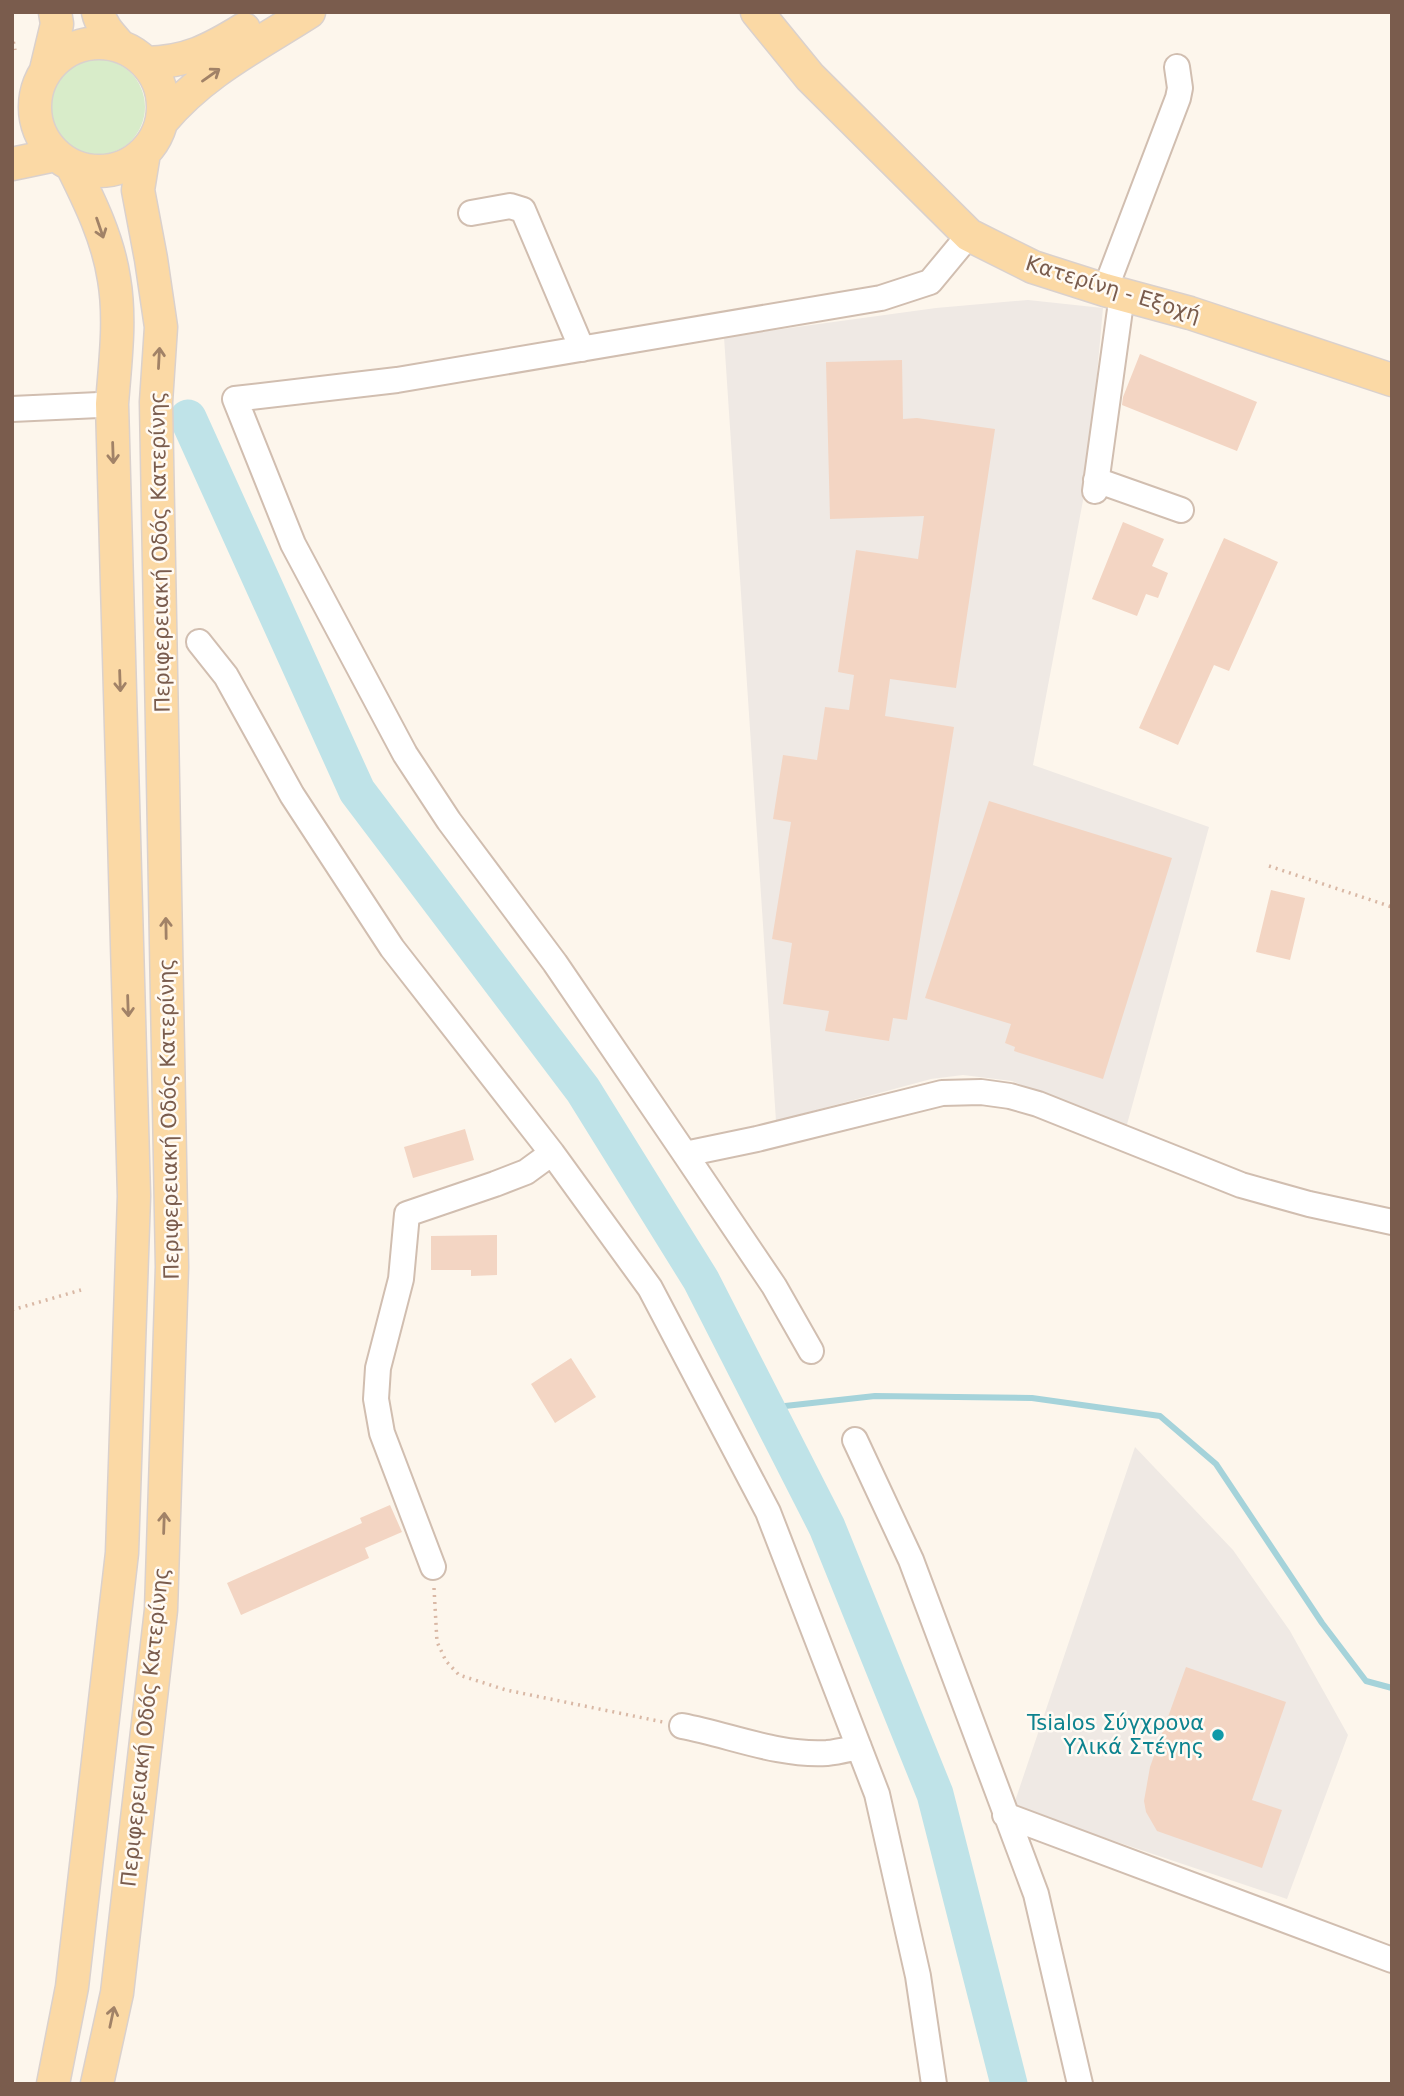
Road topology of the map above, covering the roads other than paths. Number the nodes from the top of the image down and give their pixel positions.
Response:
1 (55, 12) edge
2 (97, 12) edge
3 (273, 12) edge
4 (309, 12) edge
5 (757, 12) edge
6 (133, 55) junction
7 (1177, 67) dead end
8 (46, 70) junction
9 (162, 121) junction
10 (38, 129) junction
11 (12, 153) edge
12 (144, 153) junction
13 (64, 161) junction
14 (12, 164) edge
15 (471, 213) dead end
16 (969, 235) junction
17 (1114, 293) junction
18 (582, 349) junction
19 (1392, 380) edge
20 (99, 405) dead end
21 (12, 409) edge
22 (1181, 510) dead end
23 (199, 642) dead end
24 (552, 1153) junction
25 (685, 1154) junction
26 (1392, 1222) edge
27 (811, 1351) dead end
28 (855, 1440) dead end
29 (433, 1567) road end
30 (682, 1726) road end
31 (859, 1747) junction
32 (1005, 1815) junction
33 (1392, 1960) edge
34 (53, 2084) edge
35 (97, 2084) edge
36 (934, 2084) edge
37 (1080, 2084) edge

1 - 8 main road
2 - 6 main road
3 - 6 main road
9 -> 4 main road
5 - 16 main road, Κατερίνη - Εξοχή
6 - 8 main road
6 - 9 main road
7 - 17 street
8 - 10 main road
9 - 12 main road
10 - 11 main road
10 - 13 main road
12 - 13 main road
35 -> 12 main road, Περιφερειακή Οδός Κατερίνης
13 - 14 main road
13 -> 34 main road, Περιφερειακή Οδός Κατερίνης
15 - 18 street
16 - 17 main road, Κατερίνη - Εξοχή
16 - 18 street
17 - 19 main road, Κατερίνη - Εξοχή
17 - 22 street
18 - 25 street
20 - 21 street
23 - 24 street
24 - 29 street
24 - 31 street
25 - 26 street
25 - 27 street
28 - 32 street
30 - 31 street
31 - 36 street
32 - 33 street
32 - 37 street

